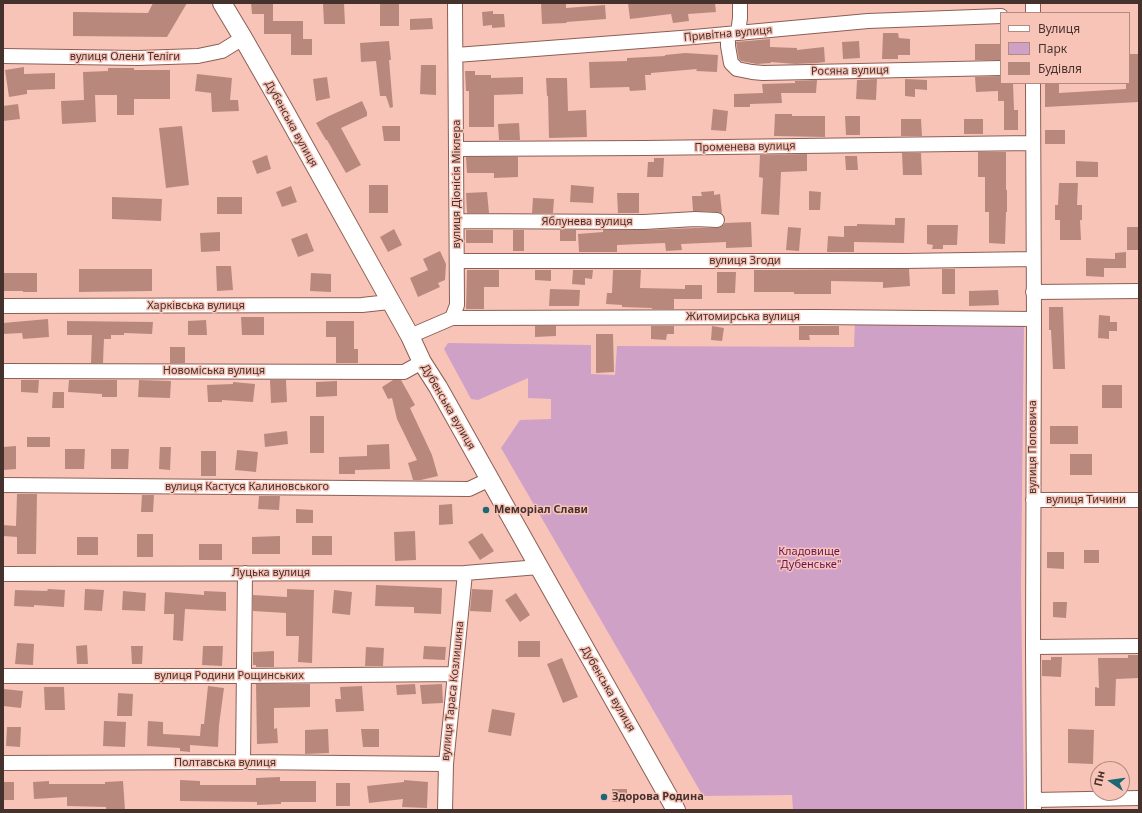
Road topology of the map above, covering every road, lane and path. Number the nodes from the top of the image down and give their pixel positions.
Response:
1 (222, 3) edge
2 (455, 3) edge
3 (740, 3) edge
4 (1000, 16) edge
5 (733, 34) junction
6 (243, 38) junction
7 (456, 54) junction
8 (3, 56) edge
9 (1000, 68) edge
10 (1033, 84) edge
11 (1033, 143) junction
12 (456, 149) junction
13 (717, 220) dead end
14 (457, 221) junction
15 (1033, 259) junction
16 (457, 261) junction
17 (1139, 291) edge
18 (1033, 292) junction
19 (389, 302) junction
20 (3, 306) edge
21 (452, 318) junction
22 (1034, 319) junction
23 (410, 336) junction
24 (422, 362) junction
25 (3, 371) edge
26 (490, 479) junction
27 (3, 485) edge
28 (1033, 500) junction
29 (1139, 500) edge
30 (539, 567) junction
31 (245, 573) junction
32 (465, 573) junction
33 (3, 574) edge
34 (1139, 646) edge
35 (1032, 647) junction
36 (455, 674) junction
37 (3, 676) edge
38 (244, 676) junction
39 (243, 762) junction
40 (3, 763) edge
41 (446, 764) junction
42 (1139, 798) edge
43 (1034, 805) edge
44 (444, 810) edge
45 (676, 810) edge

1 - 6 main road, Дубенська вулиця
2 - 7 street, вулиця Діонісія Міклера
3 - 5 street
4 - 5 street, Привітна вулиця
5 - 7 street, Привітна вулиця
5 - 9 street, Росяна вулиця
6 - 8 street, вулиця Олени Теліги
6 - 19 main road, Дубенська вулиця
7 - 12 street, вулиця Діонісія Міклера
10 - 11 street, вулиця Поповича
11 - 12 street, Променева вулиця
11 - 15 street, вулиця Поповича
12 - 14 street, вулиця Діонісія Міклера
13 - 14 street, Яблунева вулиця
14 - 16 street, вулиця Діонісія Міклера
15 - 16 street, вулиця Згоди
15 - 18 street, вулиця Поповича
16 - 21 street, вулиця Діонісія Міклера
17 - 18 street
18 - 22 street, вулиця Поповича
19 - 20 street, Харківська вулиця
19 - 23 main road, Дубенська вулиця
21 - 22 street, Житомирська вулиця
21 - 23 street
22 - 28 street, вулиця Поповича
23 - 24 main road, Дубенська вулиця
24 - 25 street, Новоміська вулиця
24 - 26 main road, Дубенська вулиця
26 - 27 street, вулиця Кастуся Калиновського
26 - 30 main road, Дубенська вулиця
28 - 29 street, вулиця Тичини
28 - 35 street, вулиця Поповича
30 - 32 street, Луцька вулиця
30 - 45 main road, Дубенська вулиця
31 - 32 street, Луцька вулиця
31 - 33 street, Луцька вулиця
31 - 38 street
32 - 36 street, вулиця Тараса Козлишина
34 - 35 street
35 - 43 street, вулиця Поповича
36 - 38 street, вулиця Родини Рощинських
36 - 41 street, вулиця Тараса Козлишина
37 - 38 street, вулиця Родини Рощинських
38 - 39 street
39 - 40 street, Полтавська вулиця
39 - 41 street, Полтавська вулиця
41 - 44 street, вулиця Тараса Козлишина
42 - 43 street

